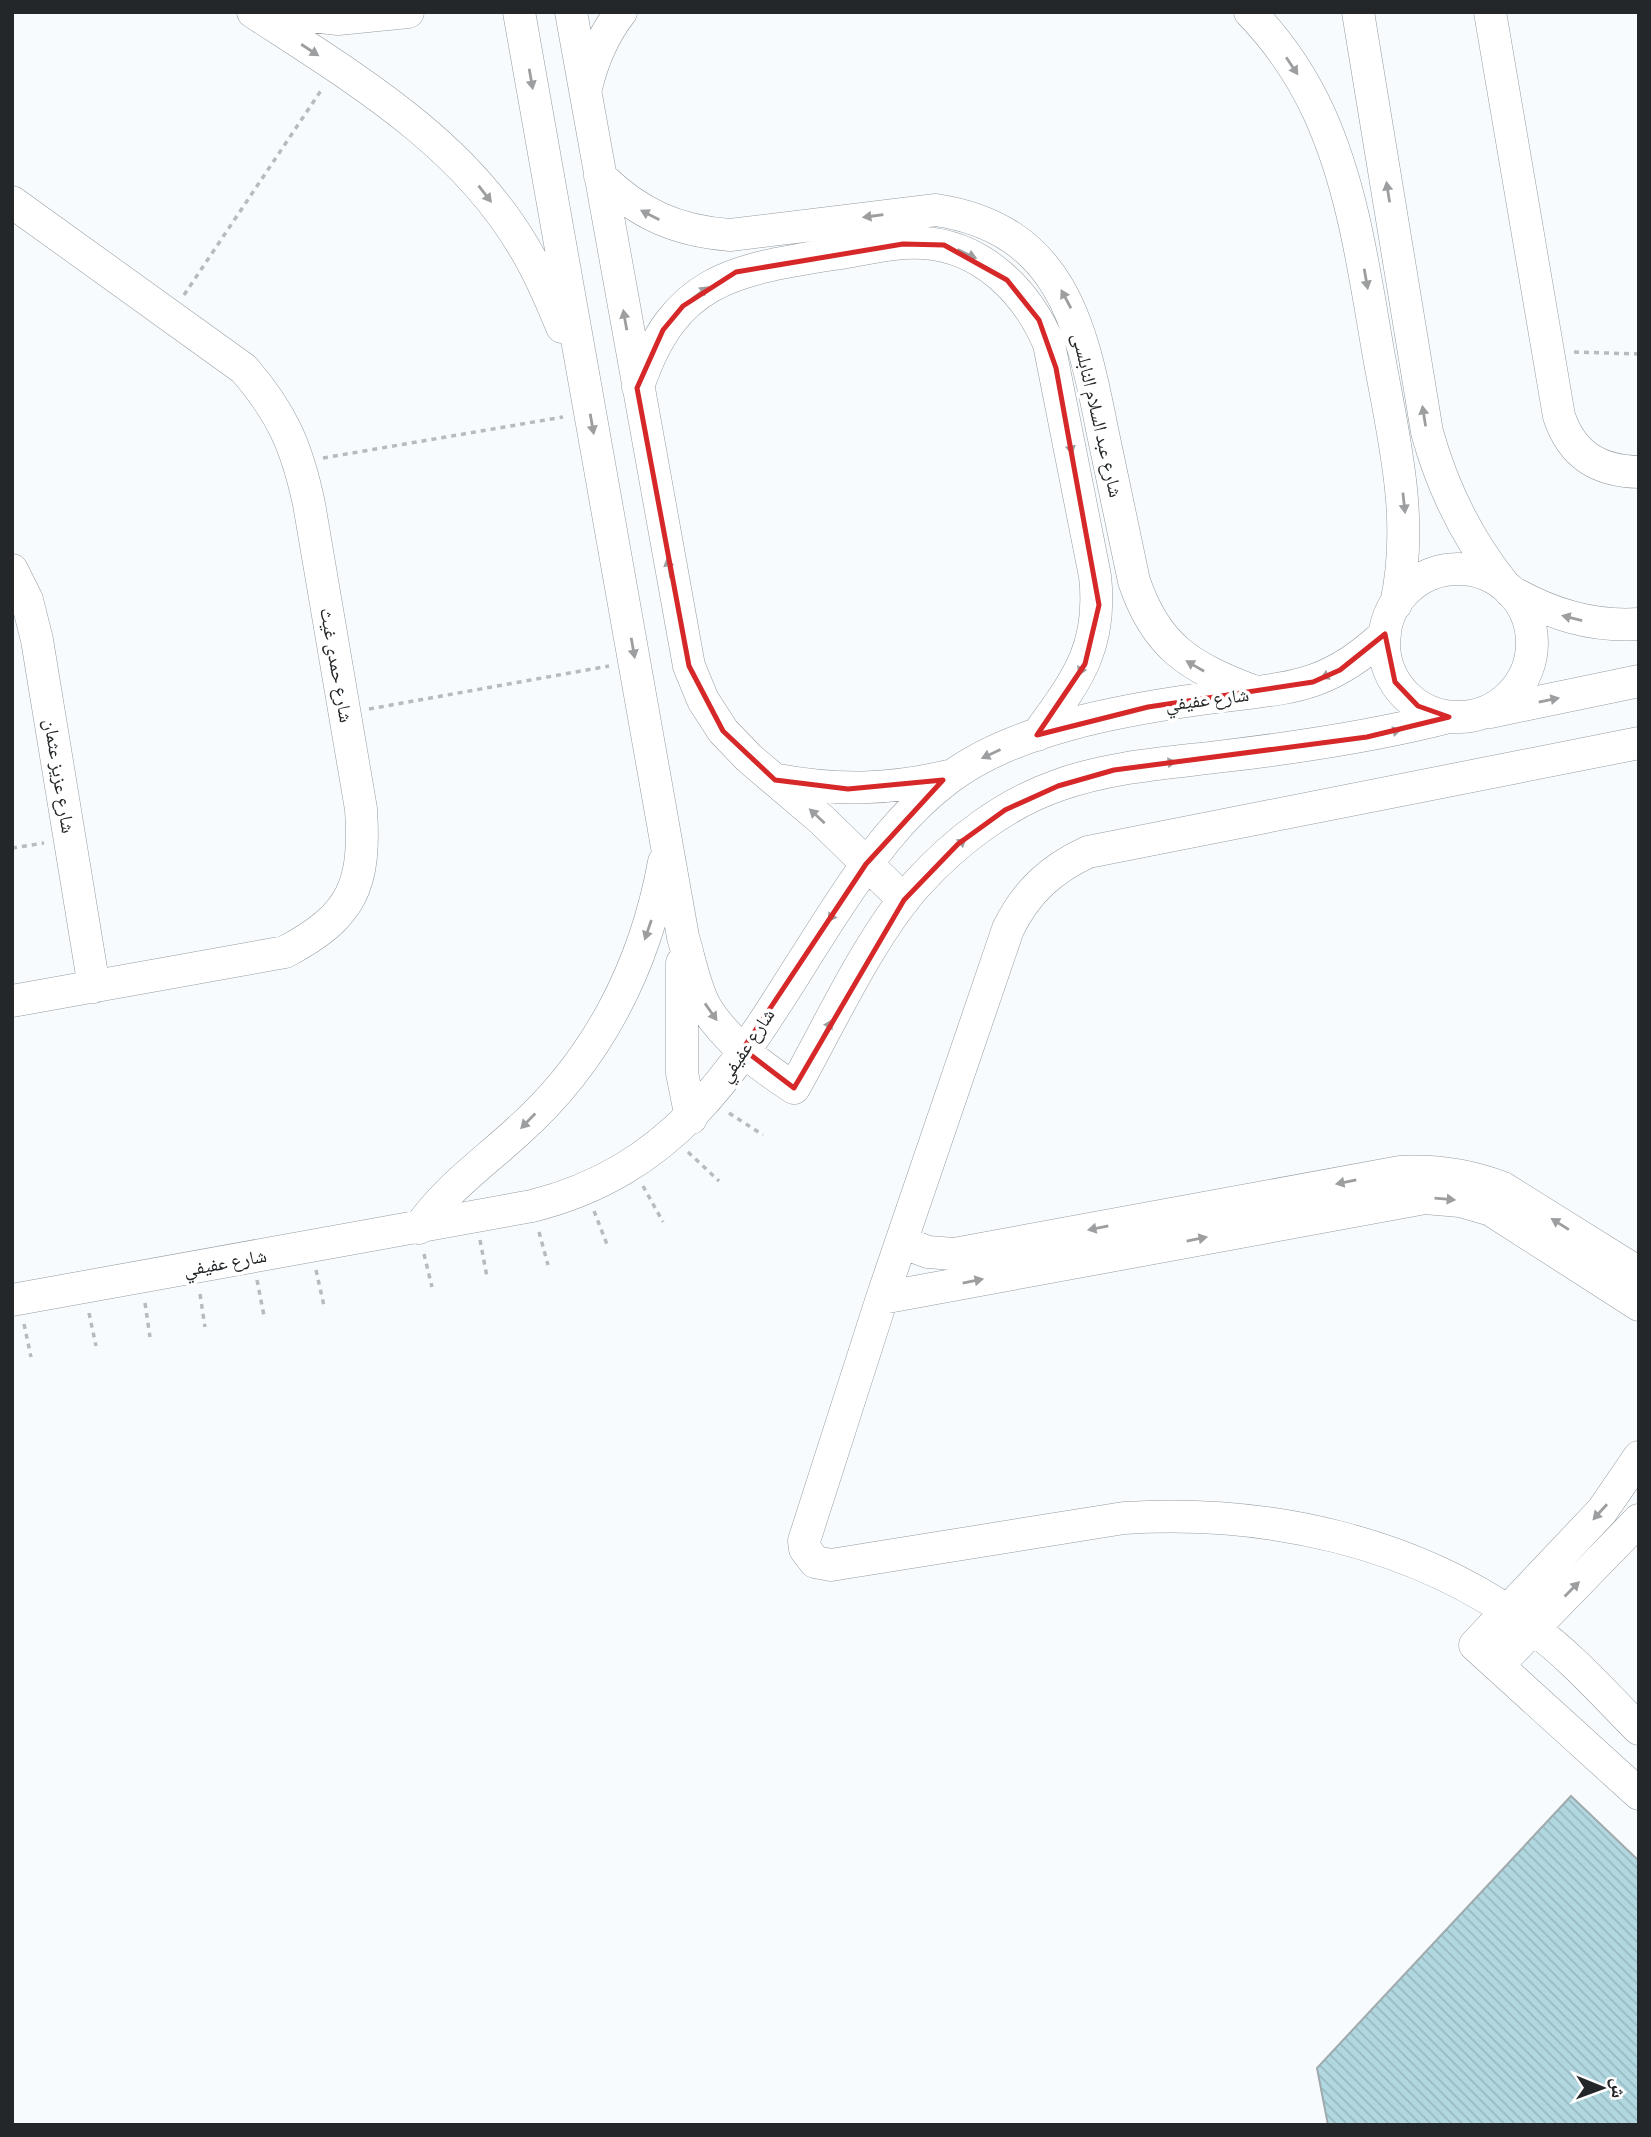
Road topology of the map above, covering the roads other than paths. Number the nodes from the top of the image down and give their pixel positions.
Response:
1 (253, 12) edge
2 (279, 12) edge
3 (408, 12) edge
4 (519, 12) edge
5 (571, 12) edge
6 (621, 12) edge
7 (1250, 12) edge
8 (1358, 12) edge
9 (1490, 12) edge
10 (585, 93) junction
11 (600, 176) junction
12 (12, 202) edge
13 (583, 378) junction
14 (637, 388) junction
15 (1639, 472) edge
16 (12, 570) edge
17 (1508, 589) junction
18 (1396, 604) junction
19 (1639, 624) edge
20 (1385, 634) junction
21 (1639, 681) edge
22 (1257, 693) junction
23 (1482, 713) junction
24 (1449, 717) junction
25 (1037, 735) junction
26 (1639, 743) edge
27 (953, 775) junction
28 (775, 780) junction
29 (668, 840) junction
30 (866, 864) junction
31 (904, 900) junction
32 (683, 937) junction
33 (94, 987) junction
34 (12, 1001) edge
35 (743, 1049) junction
36 (690, 1118) junction
37 (1401, 1186) junction
38 (419, 1228) junction
39 (914, 1247) junction
40 (1589, 1257) junction
41 (1639, 1273) edge
42 (929, 1289) junction
43 (882, 1298) junction
44 (16, 1299) edge
45 (1639, 1305) edge
46 (1639, 1457) edge
47 (1639, 1520) edge
48 (1508, 1610) junction
49 (1533, 1628) junction
50 (1487, 1655) junction
51 (1639, 1729) edge
52 (1639, 1794) edge

1 -> 13 street
2 - 3 street
4 -> 13 street
5 - 10 street
6 - 10 street
7 -> 18 street
17 -> 8 street
9 - 15 street
10 - 11 street
14 -> 11 street
22 -> 11 street, شارع عبد السلام النابلسى
12 - 33 street, شارع حمدى غيث
13 -> 29 street
14 -> 25 street, شارع عبد السلام النابلسى
28 -> 14 street
16 - 33 street, شارع عزيز عثمان
17 - 18 street
19 -> 17 street
17 - 23 street
18 - 20 street
20 -> 22 street, شارع عفيفي
20 - 24 street
23 -> 21 street
22 - 25 street, شارع عفيفي
23 - 24 street
31 -> 24 street
25 -> 27 street, شارع عفيفي
26 - 39 street
27 - 28 street
27 - 30 street, شارع عفيفي
30 -> 28 street
29 - 32 street
29 -> 38 street
30 - 31 street
30 -> 35 street, شارع عفيفي
35 -> 31 street
32 -> 35 street
32 - 36 street
33 - 34 street, شارع حمدى غيث
35 - 36 street, شارع عفيفي
36 - 38 street, شارع عفيفي
37 -> 39 street
37 - 40 street
42 -> 37 street
38 - 44 street, شارع عفيفي
39 - 42 street
39 - 43 street
40 - 41 street
40 - 45 street
42 - 43 street
43 - 48 street
46 -> 48 street
49 -> 47 street
48 - 49 street
48 - 50 street
49 - 50 street
49 - 51 street
50 - 52 street

